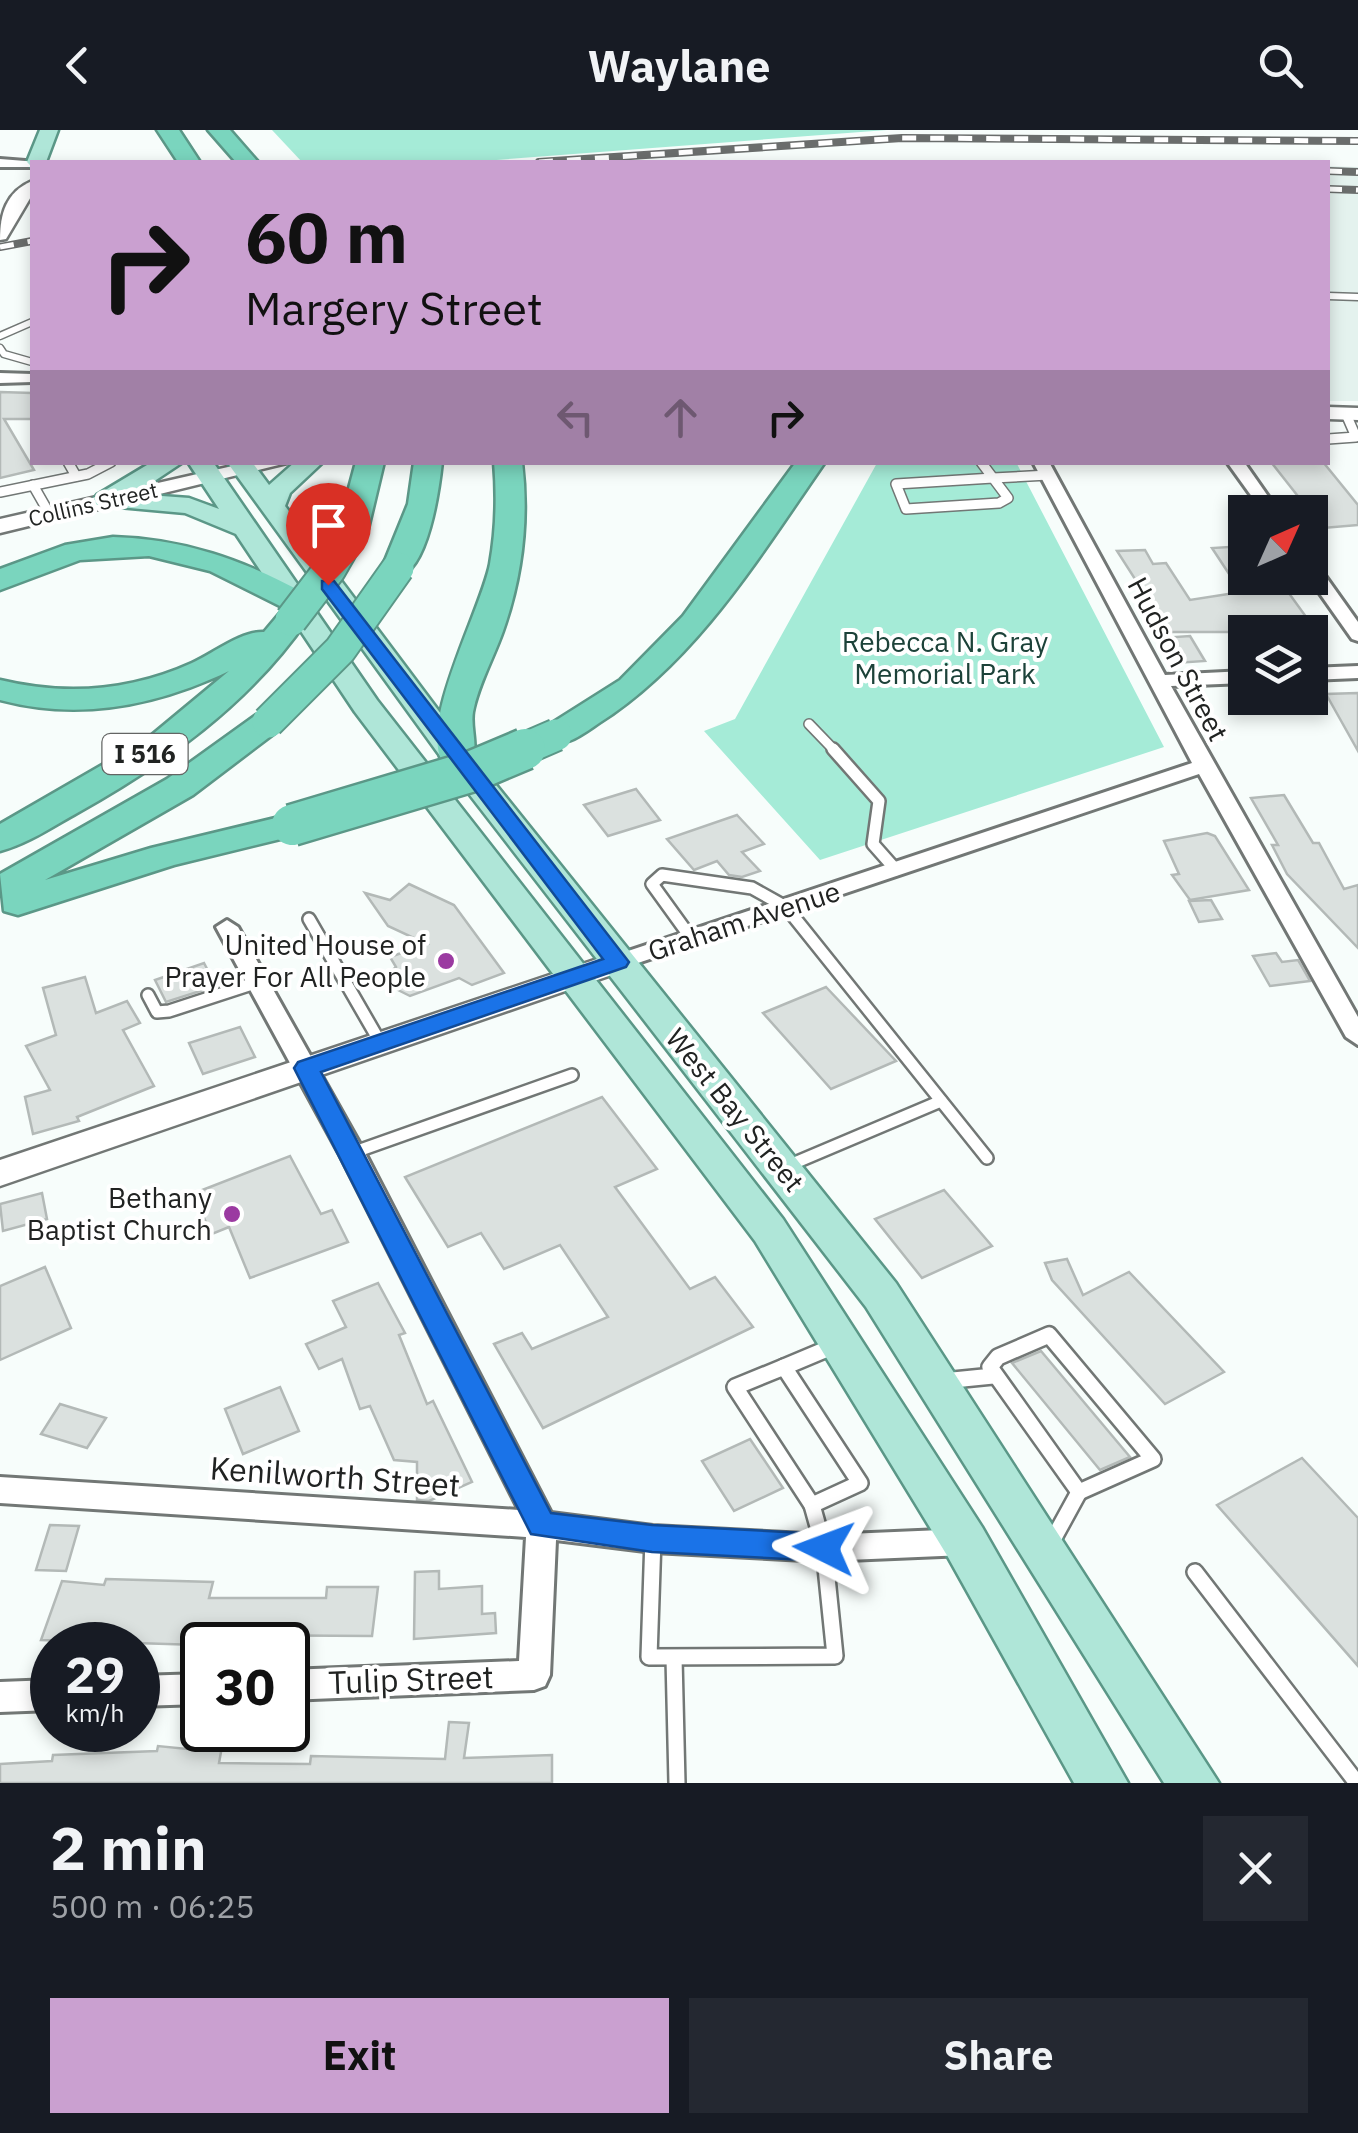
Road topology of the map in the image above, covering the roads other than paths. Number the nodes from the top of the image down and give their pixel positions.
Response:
1 (49, 130) edge
2 (168, 130) edge
3 (219, 130) edge
4 (36, 160) edge
5 (189, 160) edge
6 (245, 160) edge
7 (0, 163) edge
8 (30, 163) edge
9 (30, 188) edge
10 (5, 214) edge
11 (0, 235) edge
12 (1330, 296) edge
13 (1358, 297) edge
14 (30, 323) edge
15 (0, 336) edge
16 (0, 348) edge
17 (30, 361) edge
18 (0, 378) edge
19 (30, 378) edge
20 (1344, 414) edge
21 (1330, 439) edge
22 (70, 465) edge
23 (104, 465) edge
24 (166, 465) edge
25 (307, 465) edge
26 (508, 465) edge
27 (808, 465) edge
28 (983, 465) edge
29 (1238, 465) edge
30 (428, 466) edge
31 (242, 467) edge
32 (370, 467) edge
33 (1044, 469) edge
34 (205, 470) edge
35 (76, 476) junction
36 (993, 477) junction
37 (33, 485) junction
38 (0, 492) edge
39 (1259, 495) edge
40 (106, 500) junction
41 (271, 508) junction
42 (48, 513) junction
43 (0, 526) edge
44 (244, 528) junction
45 (0, 581) edge
46 (1328, 592) edge
47 (278, 627) junction
48 (1358, 635) edge
49 (1358, 672) edge
50 (1328, 673) edge
51 (1228, 678) edge
52 (1159, 682) junction
53 (0, 690) edge
54 (809, 724) dead end
55 (457, 756) junction
56 (1204, 766) junction
57 (0, 839) edge
58 (896, 870) junction
59 (0, 890) edge
60 (786, 907) junction
61 (0, 908) edge
62 (309, 919) dead end
63 (227, 927) dead end
64 (691, 938) junction
65 (618, 962) junction
66 (578, 976) junction
67 (258, 982) junction
68 (148, 995) dead end
69 (1358, 1037) edge
70 (380, 1042) junction
71 (306, 1068) junction
72 (572, 1075) dead end
73 (941, 1101) junction
74 (352, 1154) junction
75 (987, 1158) dead end
76 (781, 1168) junction
77 (0, 1173) edge
78 (841, 1344) junction
79 (784, 1366) junction
80 (993, 1376) junction
81 (937, 1381) junction
82 (0, 1490) edge
83 (1079, 1492) junction
84 (812, 1505) junction
85 (542, 1525) junction
86 (652, 1539) junction
87 (965, 1542) junction
88 (824, 1548) junction
89 (1046, 1552) junction
90 (1196, 1572) dead end
91 (674, 1658) junction
92 (310, 1684) edge
93 (30, 1696) edge
94 (0, 1697) edge
95 (676, 1783) edge
96 (1102, 1783) edge
97 (1194, 1783) edge
98 (1357, 1783) edge

1 - 4 main road
2 - 5 highway
3 - 6 highway
7 - 8 street
9 - 10 street
10 - 11 street
12 - 13 lane
14 - 15 lane
16 - 17 lane
18 - 19 street
20 - 21 lane
22 - 35 lane
23 - 35 lane
24 - 40 main road
25 - 41 main road
26 - 55 highway
27 - 61 highway, bridge
28 - 36 lane
29 - 39 street
30 - 59 highway, I 516, bridge
31 - 34 street, Collins Street
31 - 41 main road, West Bay Street
32 - 47 highway, I 516, bridge
33 - 36 lane
33 - 52 street, Hudson Street
34 - 40 street, Collins Street
34 - 44 main road, West Bay Street
35 - 37 lane
36 - 36 lane
37 - 38 lane
37 - 42 lane
40 - 42 street, Collins Street
40 - 44 main road
41 - 55 main road, West Bay Street
42 - 43 street, Collins Street
44 - 47 main road, West Bay Street
45 - 47 highway
46 - 48 street
47 - 53 highway
47 - 57 highway, I 516
47 - 66 main road, West Bay Street
49 - 50 street
51 - 52 street
52 - 56 street, Hudson Street
54 - 58 lane
55 - 65 main road, West Bay Street
56 - 58 street, Graham Avenue
56 - 69 street, Hudson Street
58 - 60 street, Graham Avenue
60 - 64 street, Graham Avenue
60 - 64 lane
60 - 73 lane
62 - 70 lane
63 - 67 street
64 - 65 street, Graham Avenue
65 - 66 street, Graham Avenue
65 - 76 main road, West Bay Street
66 - 70 street, Graham Avenue
66 - 78 main road, West Bay Street
67 - 68 lane
67 - 71 street
70 - 71 street, Graham Avenue
71 - 74 street
71 - 77 street, Graham Avenue
72 - 74 lane
73 - 75 lane
73 - 76 lane
74 - 85 street
76 - 81 main road, West Bay Street
78 - 79 lane
78 - 87 main road, West Bay Street
79 - 84 lane
79 - 84 lane
80 - 81 lane
80 - 83 lane
80 - 83 lane
81 - 89 main road, West Bay Street
82 - 85 street, Kenilworth Street
83 - 89 lane
84 - 88 lane
85 - 86 street, Kenilworth Street
85 - 92 street, Tulip Street
86 - 88 street, Kenilworth Street
86 - 91 lane
87 - 88 street, Kenilworth Street
87 - 96 main road, West Bay Street
88 - 91 lane
89 - 97 main road, West Bay Street
90 - 98 lane
91 - 95 lane
93 - 94 street

